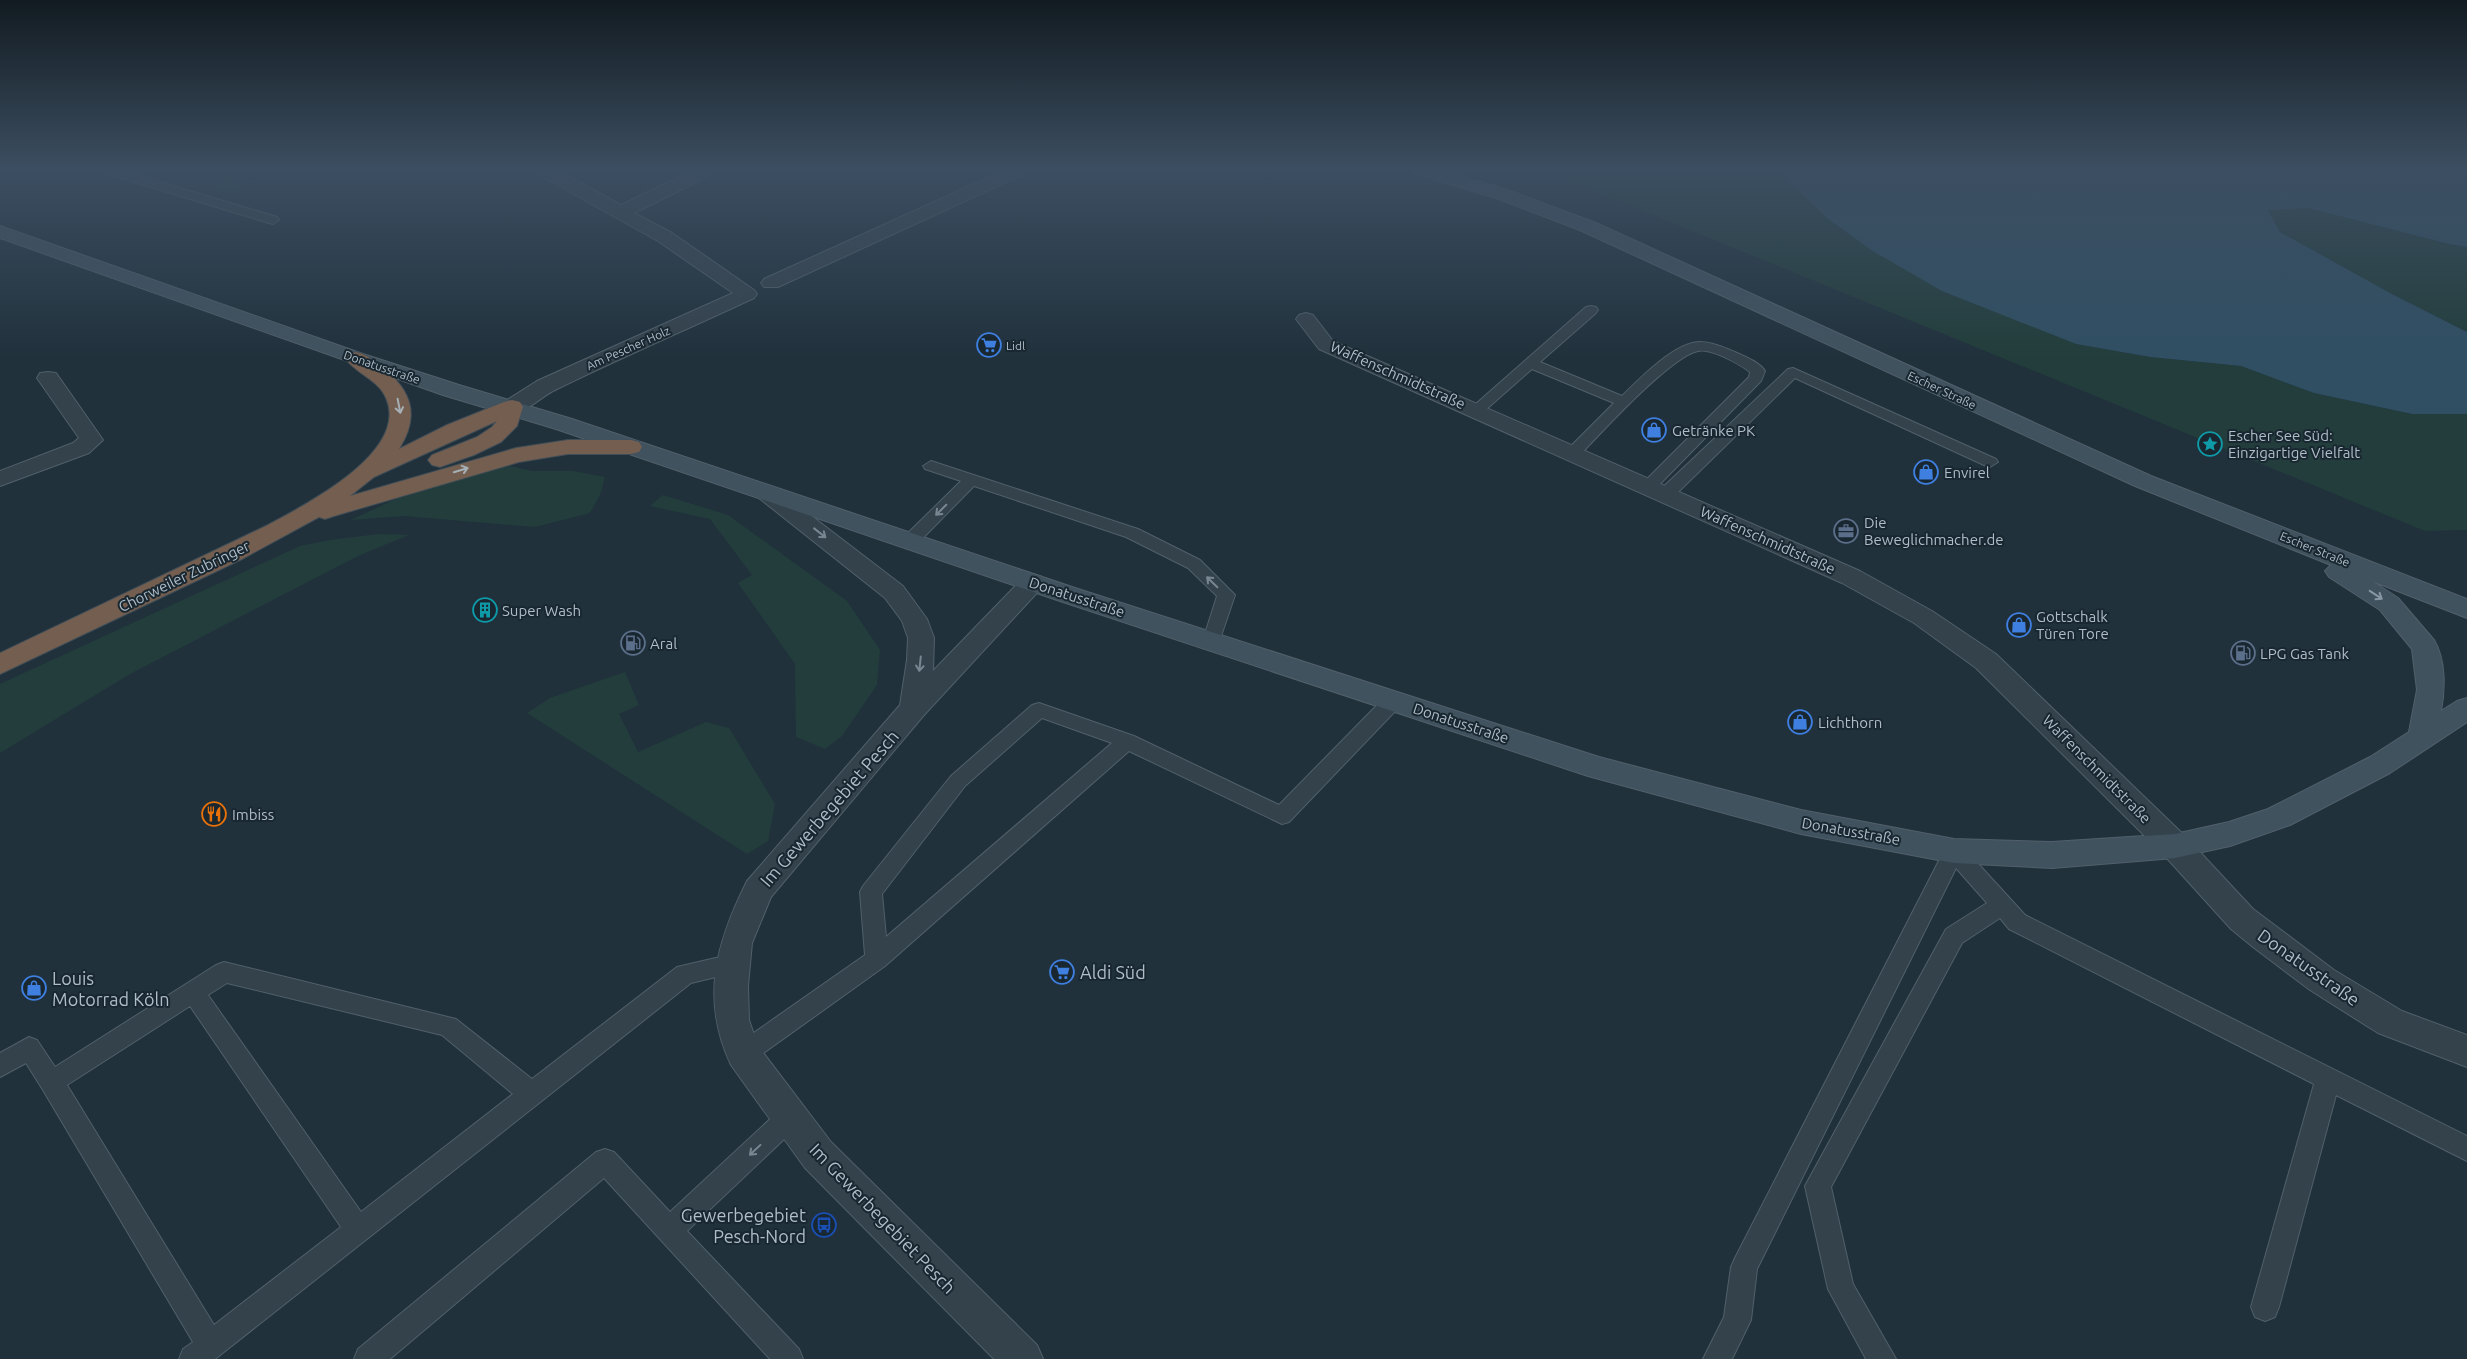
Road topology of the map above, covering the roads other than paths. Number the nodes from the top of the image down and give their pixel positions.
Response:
1 (1, 232) edge
2 (657, 232) edge
3 (881, 232) edge
4 (1601, 232) edge
5 (771, 283) dead end
6 (1591, 310) dead end
7 (1306, 319) dead end
8 (356, 358) junction
9 (1530, 364) junction
10 (48, 378) dead end
11 (1625, 402) junction
12 (512, 408) junction
13 (1477, 410) junction
14 (631, 447) junction
15 (1573, 453) junction
16 (1990, 462) dead end
17 (931, 466) dead end
18 (361, 477) junction
19 (0, 479) edge
20 (971, 480) junction
21 (1657, 490) junction
22 (767, 493) junction
23 (297, 519) junction
24 (2291, 540) junction
25 (910, 541) junction
26 (1032, 583) junction
27 (2467, 609) edge
28 (1212, 640) junction
29 (0, 664) edge
30 (1394, 700) junction
31 (914, 708) junction
32 (2467, 708) edge
33 (2422, 737) junction
34 (1127, 741) junction
35 (2175, 846) junction
36 (1954, 851) junction
37 (2001, 905) junction
38 (877, 959) junction
39 (733, 964) junction
40 (194, 992) junction
41 (2467, 1051) edge
42 (743, 1054) junction
43 (0, 1066) edge
44 (2328, 1078) junction
45 (52, 1082) junction
46 (531, 1094) junction
47 (790, 1117) junction
48 (2467, 1149) edge
49 (358, 1230) junction
50 (669, 1230) junction
51 (2265, 1307) dead end
52 (202, 1352) edge
53 (368, 1359) edge
54 (789, 1359) edge
55 (1023, 1359) edge
56 (1717, 1359) edge
57 (1882, 1359) edge

1 - 8 main road, Donatusstraße
2 - 12 street, Am Pescher Holz
3 - 5 street
4 - 24 main road, Escher Straße
6 - 9 lane
7 - 13 street, Waffenschmidtstraße
8 - 12 main road, Donatusstraße
8 -> 18 highway
9 - 11 lane
9 - 13 lane
10 - 19 street
11 - 15 lane
11 - 21 lane
12 - 14 main road, Donatusstraße
12 - 18 highway
12 - 23 highway
13 - 15 street, Waffenschmidtstraße
14 - 22 main road, Donatusstraße
23 -> 14 highway
15 - 21 street, Waffenschmidtstraße
16 - 21 lane
17 - 20 lane
18 - 23 highway, Chorweiler Zubringer
20 -> 25 lane
28 -> 20 lane
21 - 35 street, Waffenschmidtstraße
22 - 25 main road, Donatusstraße
22 -> 31 street, Donatusstraße
23 - 29 highway, Chorweiler Zubringer
24 - 27 main road, Escher Straße
24 -> 33 main road
25 - 26 main road, Donatusstraße
26 - 28 main road, Donatusstraße
26 - 31 street, Im Gewerbegebiet Pesch
28 - 30 main road, Donatusstraße
30 - 34 lane
30 - 36 main road, Donatusstraße
31 - 39 street, Im Gewerbegebiet Pesch
32 - 33 main road, Donatusstraße
33 - 35 main road, Donatusstraße
34 - 38 lane
34 - 38 lane
35 - 36 main road, Donatusstraße
35 - 41 street, Donatusstraße
36 - 37 lane
36 - 56 lane
37 - 44 lane
37 - 57 lane
38 - 42 lane
39 - 42 street, Im Gewerbegebiet Pesch
39 - 46 lane
40 - 45 lane
40 - 46 lane
40 - 49 lane
42 - 47 street, Im Gewerbegebiet Pesch
43 - 45 lane
44 - 48 lane
44 - 51 lane
45 - 52 lane
46 - 49 lane
47 -> 50 lane
47 - 55 street, Im Gewerbegebiet Pesch
49 - 52 lane
50 - 53 lane
50 - 54 lane

